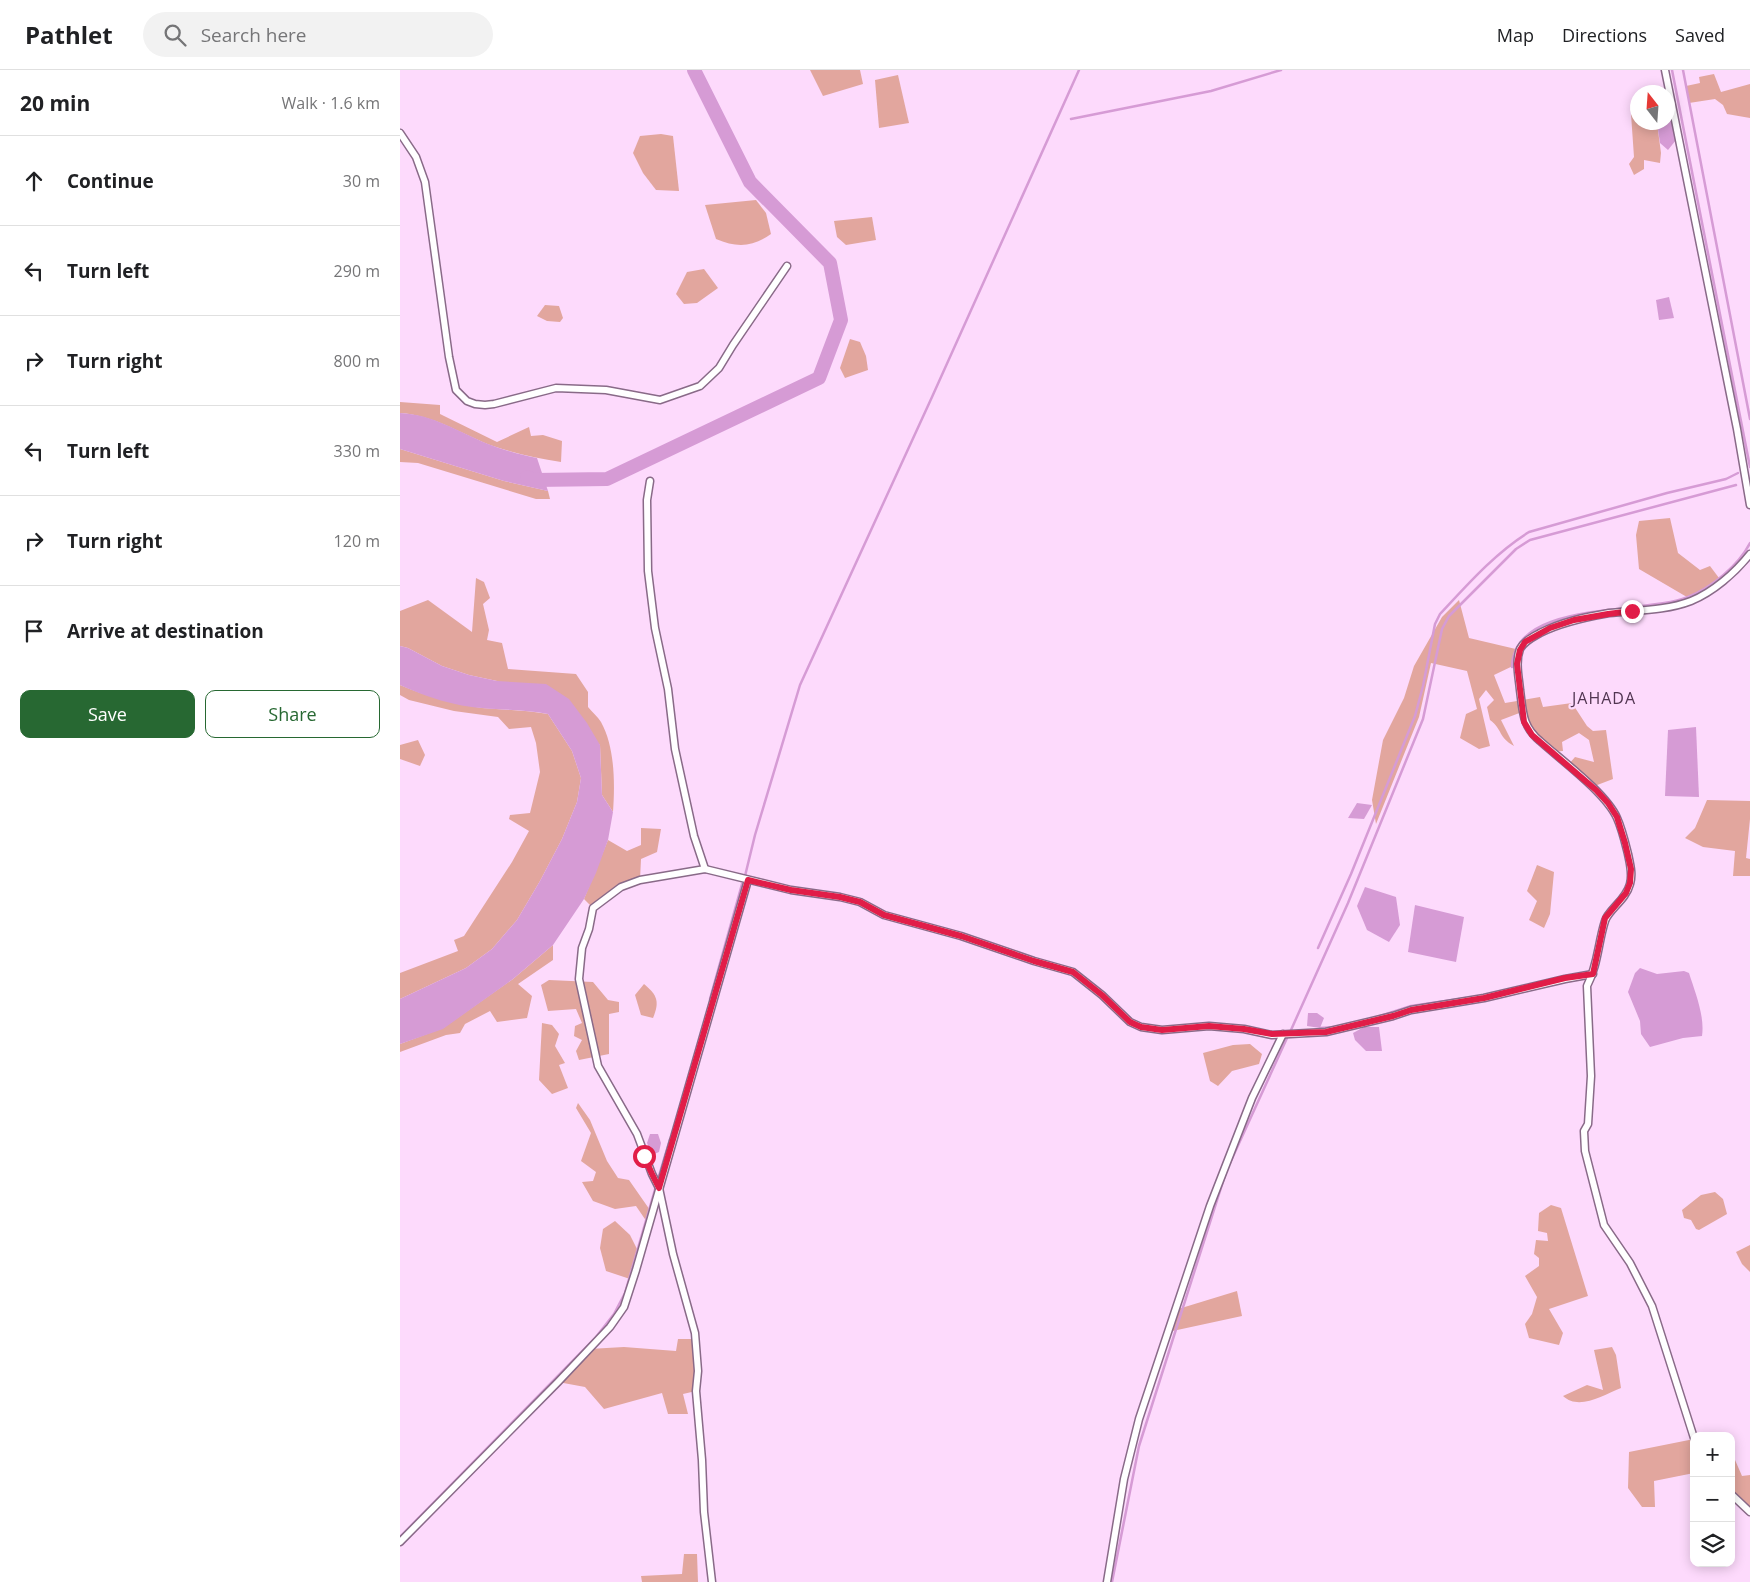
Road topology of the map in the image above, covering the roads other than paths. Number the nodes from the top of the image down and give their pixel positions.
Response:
1 (1665, 70) edge
2 (400, 133) edge
3 (787, 266) dead end
4 (650, 481) dead end
5 (1750, 505) edge
6 (1750, 554) edge
7 (705, 869) junction
8 (748, 880) junction
9 (1593, 974) junction
10 (1283, 1034) junction
11 (659, 1188) junction
12 (1692, 1432) edge
13 (1735, 1498) edge
14 (1750, 1512) edge
15 (400, 1542) edge
16 (712, 1582) edge
17 (1107, 1582) edge

1 - 5 street
2 - 3 street
4 - 7 street
6 - 9 street
7 - 8 street
7 - 11 street
8 - 10 street
8 - 11 street
9 - 10 street
9 - 12 street
10 - 17 street
11 - 15 street
11 - 16 street
13 - 14 street

